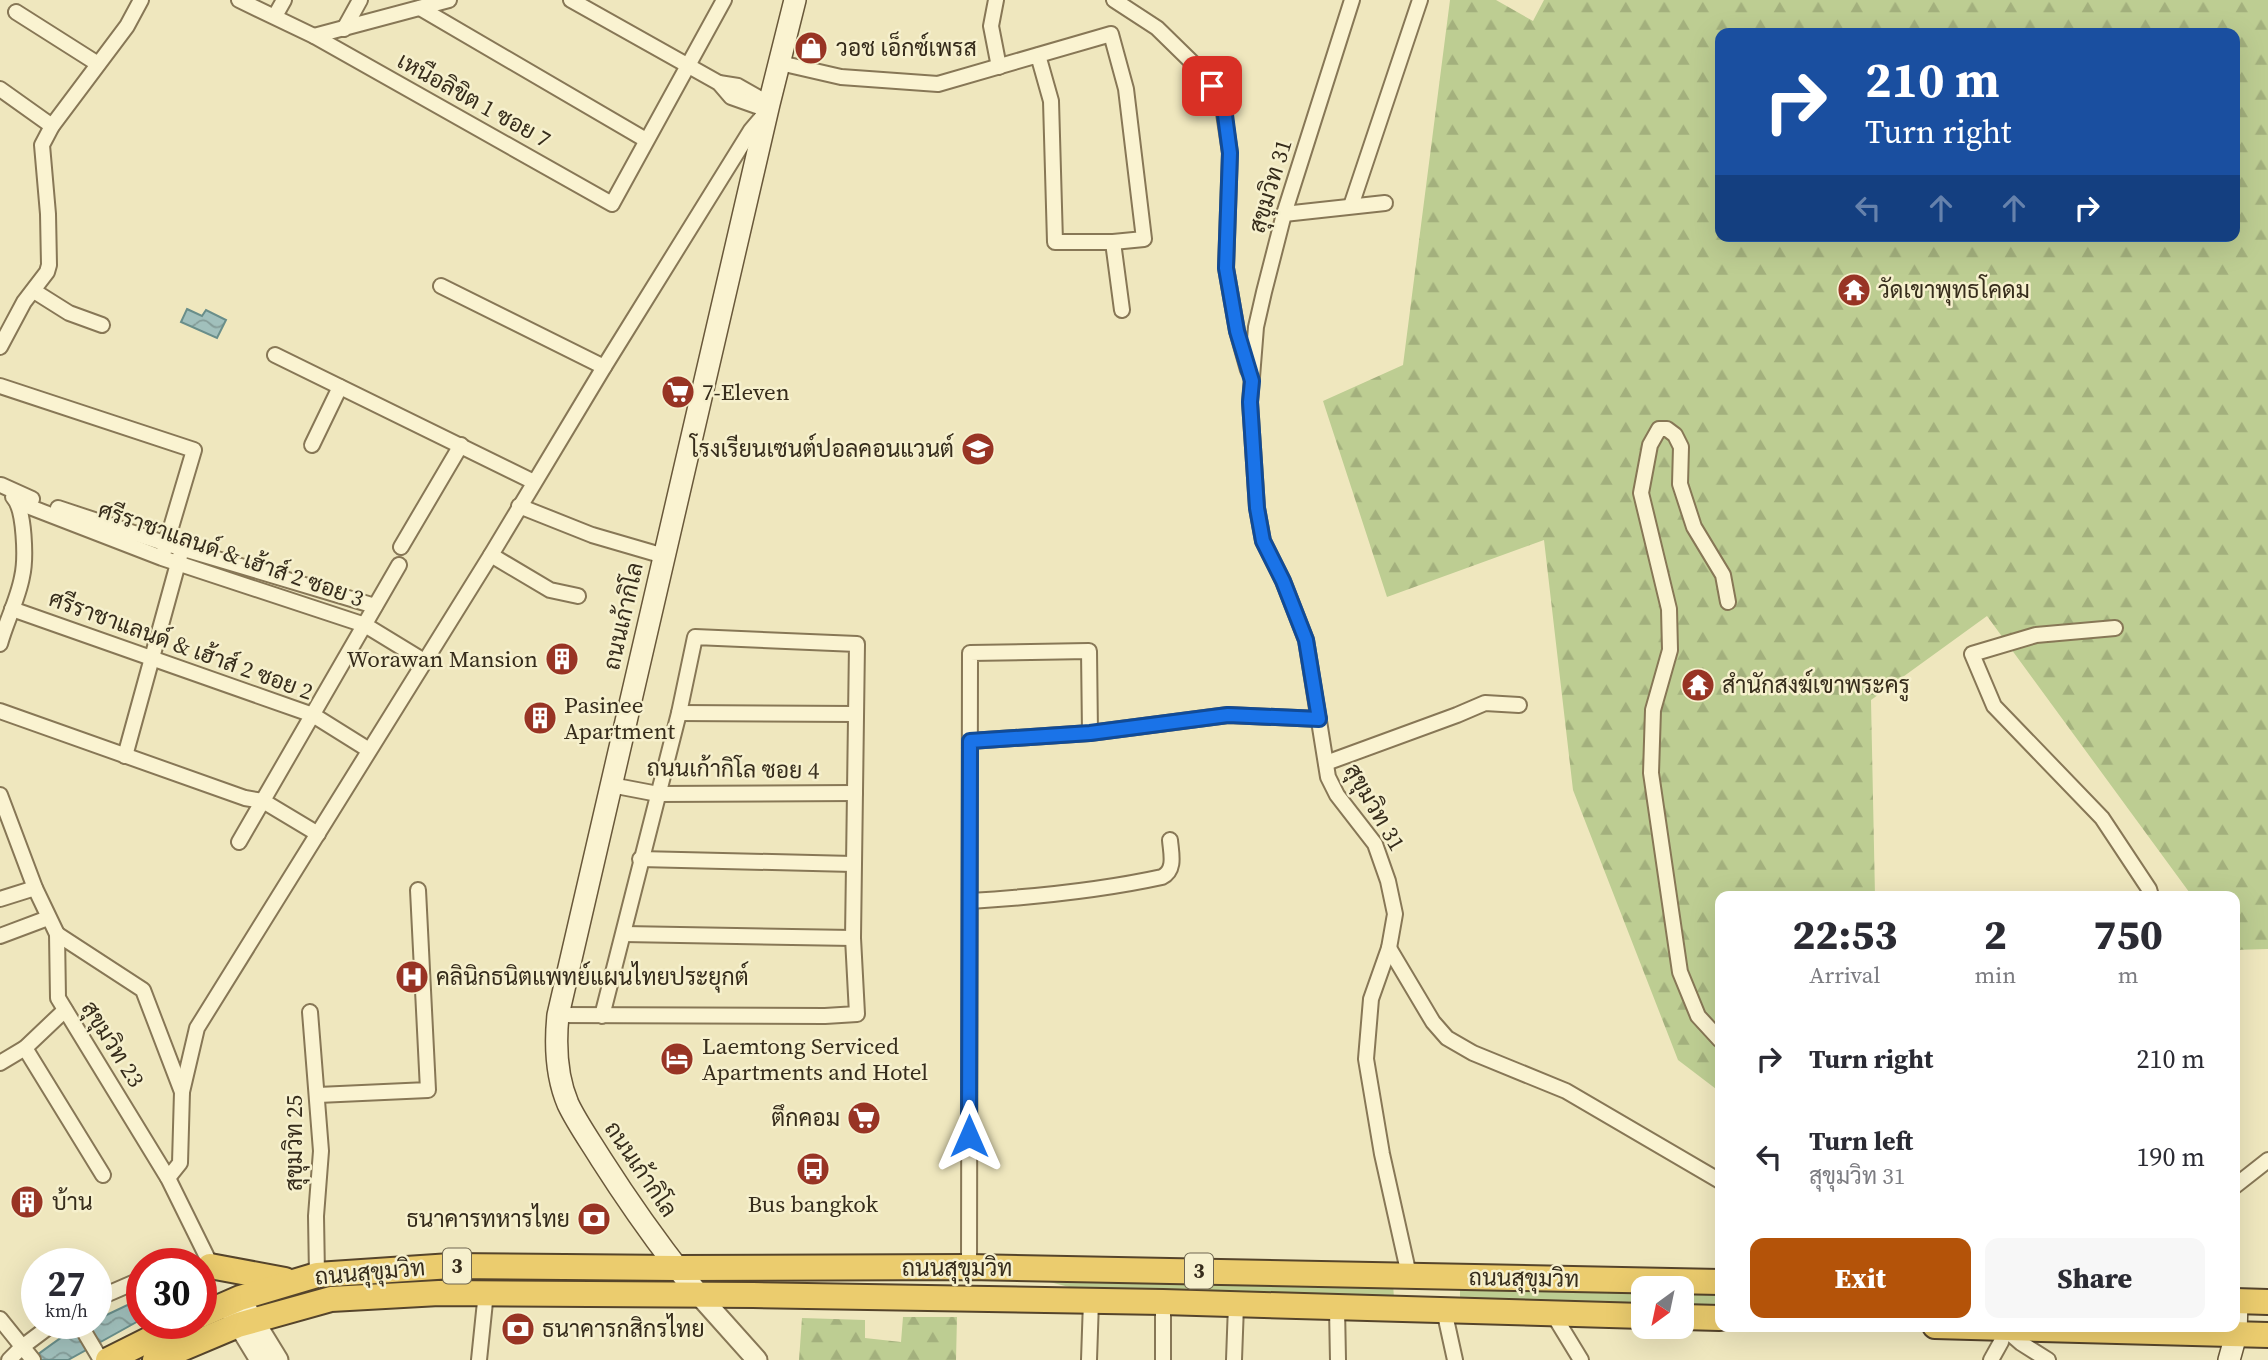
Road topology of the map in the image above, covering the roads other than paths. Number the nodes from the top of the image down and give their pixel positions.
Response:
1 (140, 0) edge
2 (239, 0) edge
3 (284, 0) edge
4 (360, 0) edge
5 (571, 0) edge
6 (724, 0) edge
7 (795, 0) edge
8 (996, 0) edge
9 (1114, 0) edge
10 (1352, 0) edge
11 (1420, 0) edge
12 (442, 1) edge
13 (421, 8) junction
14 (16, 12) dead end
15 (275, 16) junction
16 (344, 29) junction
17 (314, 36) junction
18 (1038, 55) junction
19 (780, 63) junction
20 (98, 64) junction
21 (687, 66) junction
22 (999, 67) junction
23 (0, 89) edge
24 (768, 107) junction
25 (52, 126) junction
26 (646, 140) junction
27 (1385, 203) dead end
28 (1350, 206) junction
29 (1284, 214) junction
30 (1113, 242) junction
31 (441, 286) dead end
32 (34, 291) junction
33 (1122, 310) dead end
34 (102, 325) dead end
35 (0, 347) edge
36 (275, 355) dead end
37 (604, 367) junction
38 (1252, 381) junction
39 (0, 386) edge
40 (340, 387) junction
41 (313, 445) dead end
42 (461, 445) junction
43 (534, 482) junction
44 (1, 484) edge
45 (17, 502) junction
46 (519, 506) junction
47 (401, 547) dead end
48 (170, 550) junction
49 (491, 555) junction
50 (664, 556) junction
51 (179, 564) junction
52 (399, 565) dead end
53 (578, 596) dead end
54 (1728, 602) dead end
55 (375, 606) junction
56 (12, 609) junction
57 (365, 625) junction
58 (2115, 628) dead end
59 (0, 644) edge
60 (154, 658) junction
61 (424, 661) junction
62 (1519, 705) dead end
63 (0, 711) edge
64 (678, 713) junction
65 (855, 714) junction
66 (313, 715) junction
67 (1319, 719) junction
68 (1090, 733) junction
69 (970, 741) junction
70 (369, 750) junction
71 (125, 756) junction
72 (1326, 763) junction
73 (611, 785) junction
74 (855, 793) junction
75 (658, 794) junction
76 (263, 801) junction
77 (1, 804) edge
78 (318, 834) junction
79 (1170, 840) dead end
80 (239, 842) dead end
81 (640, 859) junction
82 (853, 864) junction
83 (35, 888) junction
84 (418, 890) dead end
85 (2150, 891) edge
86 (0, 899) edge
87 (970, 901) junction
88 (48, 918) junction
89 (57, 934) junction
90 (624, 934) junction
91 (0, 936) edge
92 (853, 938) junction
93 (1389, 948) junction
94 (65, 1010) junction
95 (310, 1012) dead end
96 (558, 1015) junction
97 (602, 1016) junction
98 (1715, 1035) edge
99 (25, 1048) junction
100 (0, 1063) edge
101 (182, 1092) junction
102 (318, 1095) junction
103 (2268, 1160) edge
104 (103, 1175) dead end
105 (168, 1178) junction
106 (1715, 1178) edge
107 (2240, 1179) edge
108 (198, 1248) edge
109 (969, 1267) junction
110 (677, 1268) junction
111 (217, 1269) edge
112 (317, 1275) junction
113 (1409, 1275) junction
114 (290, 1281) junction
115 (1715, 1282) edge
116 (486, 1292) junction
117 (698, 1294) junction
118 (1091, 1301) junction
119 (2240, 1301) edge
120 (1163, 1302) junction
121 (2268, 1302) edge
122 (1236, 1305) junction
123 (1337, 1308) junction
124 (1444, 1310) junction
125 (239, 1312) junction
126 (217, 1314) edge
127 (1553, 1314) junction
128 (1631, 1317) edge
129 (1694, 1317) edge
130 (1715, 1318) edge
131 (0, 1319) edge
132 (2004, 1332) edge
133 (2008, 1332) edge
134 (2120, 1332) edge
135 (2236, 1335) junction
136 (2268, 1335) edge
137 (41, 1339) edge
138 (90, 1339) edge
139 (143, 1339) edge
140 (28, 1354) edge
141 (101, 1356) edge
142 (9, 1360) edge
143 (155, 1360) edge
144 (260, 1360) edge
145 (278, 1360) edge
146 (479, 1360) edge
147 (757, 1360) edge
148 (1089, 1360) edge
149 (1163, 1360) edge
150 (1234, 1360) edge
151 (1338, 1360) edge
152 (1455, 1360) edge
153 (1581, 1360) edge
154 (1990, 1360) edge
155 (2048, 1360) edge
156 (2229, 1360) edge

1 - 20 street
2 - 15 street, เหนือลิขิต 1 ซอย 7
3 - 15 street
4 - 16 street
5 - 21 street
6 - 21 street
7 - 19 main road, ถนนเก้ากิโล
8 - 22 street
9 - 38 street
10 - 29 street, สุขุมวิท 31
11 - 28 street
12 - 13 street
13 - 16 street
13 - 26 street
14 - 20 street
15 - 17 street, เหนือลิขิต 1 ซอย 7
16 - 17 street
17 - 26 street, เหนือลิขิต 1 ซอย 7
18 - 22 street
18 - 30 street
18 - 30 street
19 - 22 street
19 - 24 main road, ถนนเก้ากิโล
20 - 25 street
21 - 24 street
21 - 26 street
23 - 25 street
24 - 37 street
24 - 50 main road, ถนนเก้ากิโล
25 - 32 street
27 - 28 street
28 - 29 street
29 - 38 street, สุขุมวิท 31
30 - 33 street
31 - 37 street
32 - 34 street
32 - 35 street
36 - 40 street
37 - 43 street
38 - 67 street, สุขุมวิท 31
39 - 48 street
40 - 41 street
40 - 42 street
42 - 43 street
42 - 47 street
43 - 46 street
44 - 45 street
44 - 48 street, ศรีราชาแลนด์ & เฮ้าส์ 2 ซอย 3
45 - 48 street, ศรีราชาแลนด์ & เฮ้าส์ 2 ซอย 3
45 - 56 street
46 - 49 street
46 - 50 street
48 - 51 street
48 - 55 street, ศรีราชาแลนด์ & เฮ้าส์ 2 ซอย 3
49 - 53 street
49 - 61 street
50 - 73 main road, ถนนเก้ากิโล
51 - 57 street, ศรีราชาแลนด์ & เฮ้าส์ 2 ซอย 3
51 - 60 street
52 - 55 street
54 - 98 street
55 - 57 street
56 - 59 street
56 - 60 street, ศรีราชาแลนด์ & เฮ้าส์ 2 ซอย 2
57 - 61 street, ศรีราชาแลนด์ & เฮ้าส์ 2 ซอย 3
57 - 66 street
58 - 85 street
60 - 66 street, ศรีราชาแลนด์ & เฮ้าส์ 2 ซอย 2
60 - 71 street
61 - 70 street
62 - 72 street
63 - 71 street
64 - 65 street
64 - 65 street
64 - 75 street
65 - 74 street
66 - 70 street, ศรีราชาแลนด์ & เฮ้าส์ 2 ซอย 2
66 - 76 street
67 - 68 street
67 - 72 street, สุขุมวิท 31
68 - 69 street
68 - 69 street
69 - 87 street
70 - 78 street
71 - 76 street
72 - 93 street, สุขุมวิท 31
73 - 75 street, ถนนเก้ากิโล ซอย 4
73 - 96 main road, ถนนเก้ากิโล
74 - 75 street, ถนนเก้ากิโล ซอย 4
74 - 82 street
75 - 81 street
76 - 78 street
76 - 80 street
77 - 83 street, สุขุมวิท 23
78 - 101 street
79 - 87 street
81 - 82 street
81 - 90 street
82 - 92 street
83 - 86 street
83 - 88 street, สุขุมวิท 23
84 - 102 street
87 - 109 street
88 - 89 street, สุขุมวิท 23
88 - 91 street
89 - 94 street, สุขุมวิท 23
89 - 101 street
90 - 92 street
90 - 97 street
92 - 97 street
93 - 106 street
93 - 113 street, สุขุมวิท 31
94 - 99 street
94 - 105 street, สุขุมวิท 23
95 - 102 street, สุขุมวิท 25
96 - 97 street
96 - 110 main road, ถนนเก้ากิโล
99 - 100 street
99 - 104 street
101 - 105 street
102 - 112 street, สุขุมวิท 25
103 - 107 street
105 - 108 street, สุขุมวิท 23
109 - 110 highway, ถนนสุขุมวิท / 3
109 - 113 highway, ถนนสุขุมวิท / 3
110 - 112 highway, ถนนสุขุมวิท / 3
110 - 117 main road, ถนนเก้ากิโล
111 - 114 highway
112 - 114 highway, ถนนสุขุมวิท / 3
113 - 115 highway, ถนนสุขุมวิท / 3
114 - 125 highway, ถนนสุขุมวิท / 3
116 - 117 highway, ถนนสุขุมวิท / 3
116 - 125 highway, ถนนสุขุมวิท / 3
116 - 146 street
117 - 118 highway, ถนนสุขุมวิท / 3
117 - 147 street
118 - 120 highway, ถนนสุขุมวิท / 3
118 - 148 street
119 - 121 highway
120 - 122 highway, ถนนสุขุมวิท / 3
120 - 149 street
122 - 123 highway, ถนนสุขุมวิท / 3
122 - 150 street
123 - 124 highway, ถนนสุขุมวิท / 3
123 - 151 street
124 - 127 highway, ถนนสุขุมวิท / 3
124 - 152 street
125 - 126 highway, ถนนสุขุมวิท / 3
125 - 143 highway, ถนนสุขุมวิท / 3
125 - 144 street
125 - 145 street
127 - 128 highway, ถนนสุขุมวิท / 3
127 - 153 street
129 - 130 highway
131 - 140 street
132 - 154 street
133 - 155 street
134 - 135 highway
135 - 136 highway
135 - 156 main road
137 - 140 street
138 - 141 street
139 - 141 highway
140 - 142 street

